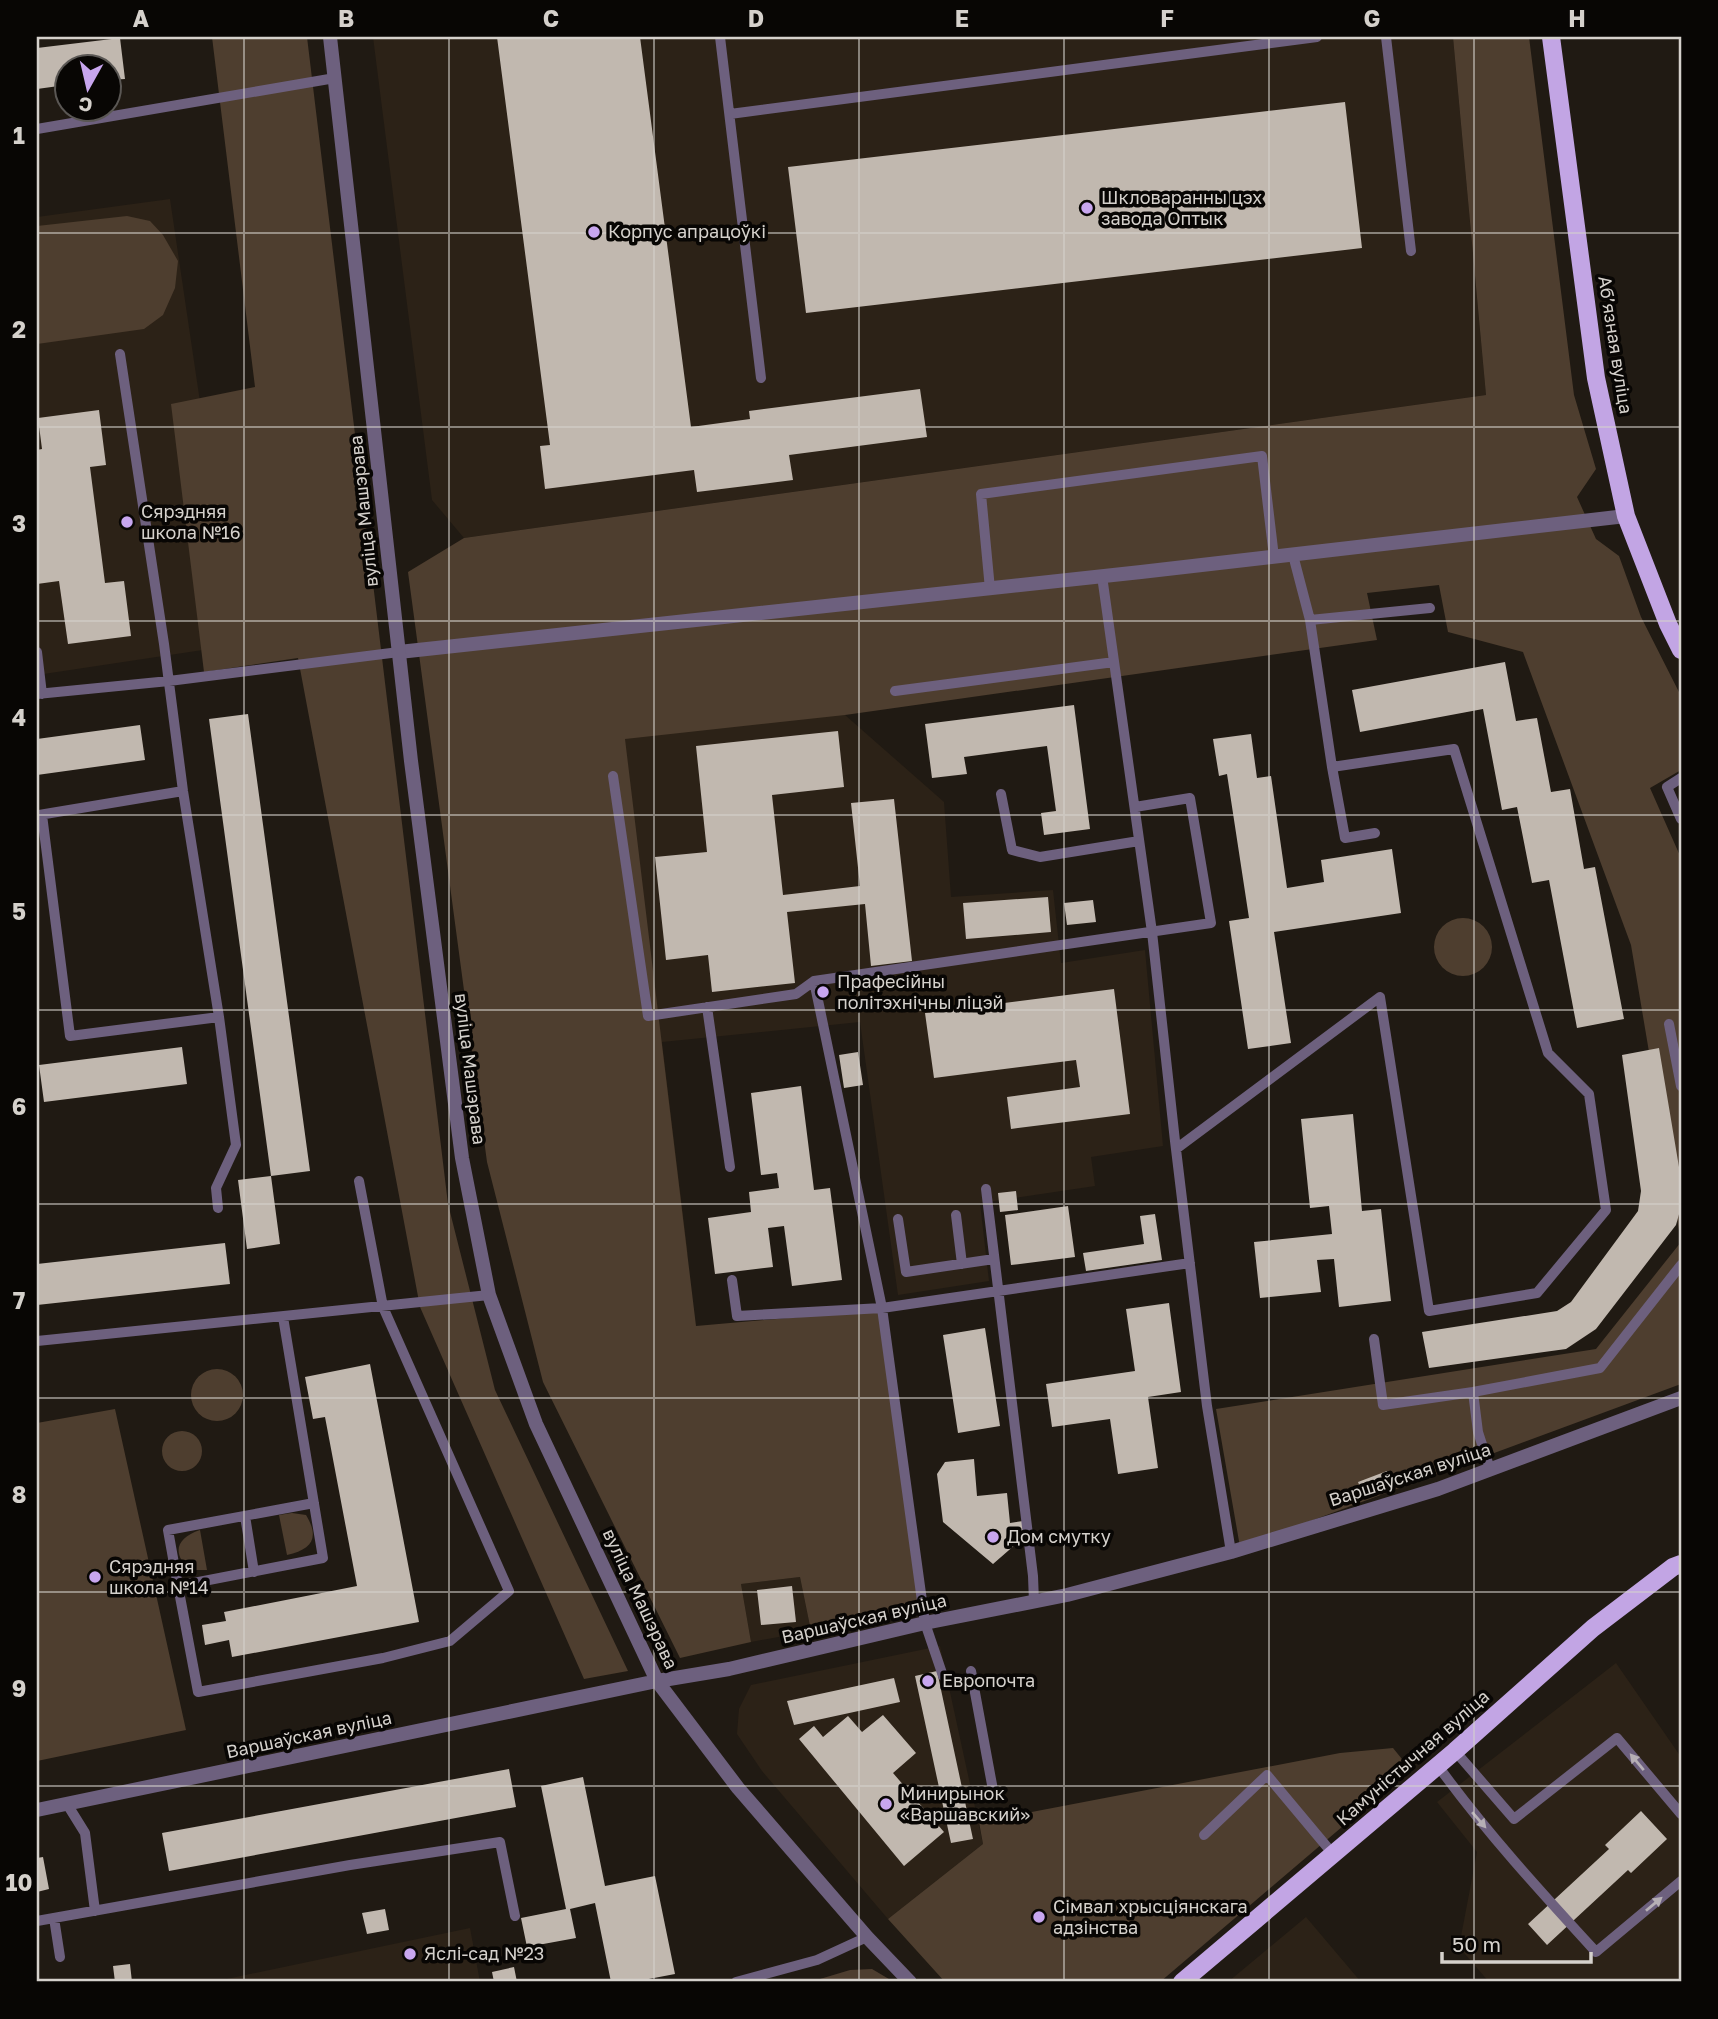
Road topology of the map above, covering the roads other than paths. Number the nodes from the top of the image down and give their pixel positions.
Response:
1 (330, 37) edge
2 (720, 37) edge
3 (1317, 37) edge
4 (1386, 37) edge
5 (1551, 37) edge
6 (335, 78) junction
7 (730, 114) junction
8 (37, 128) edge
9 (1411, 251) dead end
10 (120, 354) dead end
11 (761, 378) dead end
12 (1626, 516) junction
13 (1293, 555) junction
14 (1274, 557) junction
15 (1102, 576) junction
16 (990, 589) junction
17 (1430, 608) dead end
18 (1310, 620) junction
19 (1681, 650) edge
20 (37, 652) edge
21 (399, 652) junction
22 (1114, 662) junction
23 (169, 681) junction
24 (895, 691) dead end
25 (39, 694) edge
26 (1332, 767) junction
27 (613, 776) dead end
28 (1681, 778) edge
29 (183, 791) junction
30 (1002, 794) dead end
31 (1135, 807) junction
32 (40, 815) edge
33 (1681, 819) edge
34 (1375, 833) dead end
35 (1139, 841) junction
36 (1152, 932) junction
37 (814, 981) junction
38 (707, 1007) junction
39 (219, 1017) junction
40 (1669, 1024) dead end
41 (1681, 1086) edge
42 (1176, 1149) junction
43 (730, 1167) dead end
44 (359, 1181) dead end
45 (986, 1189) dead end
46 (218, 1208) dead end
47 (956, 1215) dead end
48 (898, 1219) dead end
49 (994, 1259) junction
50 (1190, 1263) junction
51 (962, 1264) junction
52 (1681, 1265) edge
53 (732, 1280) dead end
54 (998, 1290) junction
55 (489, 1295) junction
56 (383, 1307) junction
57 (882, 1308) junction
58 (283, 1317) junction
59 (1374, 1339) dead end
60 (37, 1341) edge
61 (1473, 1392) junction
62 (1681, 1398) edge
63 (1490, 1469) junction
64 (314, 1503) junction
65 (245, 1516) junction
66 (1681, 1551) edge
67 (1231, 1552) junction
68 (1677, 1566) edge
69 (254, 1572) junction
70 (178, 1586) junction
71 (1034, 1602) junction
72 (925, 1623) junction
73 (971, 1671) dead end
74 (943, 1676) dead end
75 (657, 1681) junction
76 (1455, 1751) junction
77 (1438, 1766) junction
78 (993, 1790) dead end
79 (67, 1804) junction
80 (37, 1810) edge
81 (1681, 1814) edge
82 (1204, 1835) dead end
83 (1333, 1854) junction
84 (1681, 1881) edge
85 (95, 1911) junction
86 (515, 1916) dead end
87 (54, 1918) junction
88 (37, 1921) edge
89 (867, 1937) junction
90 (60, 1957) dead end
91 (736, 1982) edge
92 (910, 1982) edge
93 (1182, 1982) edge

1 - 6 street, вуліца Машэрава
2 - 7 lane
3 - 7 lane
4 - 9 lane
5 - 12 main road, Абʼязная вуліца
6 - 8 lane
6 - 21 street, вуліца Машэрава
7 - 11 lane
10 - 23 lane
12 - 13 street
12 - 19 main road, Абʼязная вуліца
13 - 14 street
13 - 18 lane
14 - 15 street
14 - 16 lane
15 - 16 street
15 - 22 lane
16 - 21 street
17 - 18 lane
18 - 26 lane
20 - 25 lane
21 - 23 lane
21 - 55 street, вуліца Машэрава
22 - 24 lane
22 - 31 lane
23 - 25 lane
23 - 29 lane
26 - 34 lane
26 - 42 lane
27 - 38 lane
28 - 33 lane
29 - 32 lane
29 - 39 lane
30 - 35 lane
31 - 35 lane
31 - 36 lane
32 - 39 lane
35 - 36 lane
36 - 37 lane
36 - 42 lane
37 - 38 lane
37 - 57 lane
38 - 43 lane
39 - 46 lane
40 - 41 lane
42 - 50 lane
44 - 56 lane
45 - 49 lane
47 - 51 lane
48 - 51 lane
49 - 51 lane
49 - 54 lane
50 - 54 lane
50 - 67 lane
52 - 61 lane
53 - 57 lane
54 - 57 lane
54 - 71 lane
55 - 56 lane
55 - 75 street, вуліца Машэрава
56 - 58 lane
56 - 70 lane
57 - 72 lane
58 - 60 lane
58 - 64 lane
59 - 61 lane
61 - 63 lane
62 - 63 street, Варшаўская вуліца
63 - 67 street, Варшаўская вуліца
64 - 65 lane
64 - 69 lane
65 - 69 lane
65 - 70 lane
66 - 68 main road, Камуністычная вуліца
67 - 71 street, Варшаўская вуліца
68 - 76 main road, Камуністычная вуліца
69 - 70 lane
71 - 72 street, Варшаўская вуліца
72 - 74 lane
72 - 75 street, Варшаўская вуліца
73 - 78 lane
75 - 79 street, Варшаўская вуліца
75 - 89 street, вуліца Машэрава
76 - 77 main road, Камуністычная вуліца
81 -> 76 lane
77 - 83 main road, Камуністычная вуліца
77 -> 84 lane
79 - 80 street, Варшаўская вуліца
79 - 85 lane
82 - 83 lane
83 - 93 main road, Камуністычная вуліца
85 - 86 lane
85 - 87 lane
87 - 88 lane
87 - 90 lane
89 - 91 lane
89 - 92 street, вуліца Машэрава

